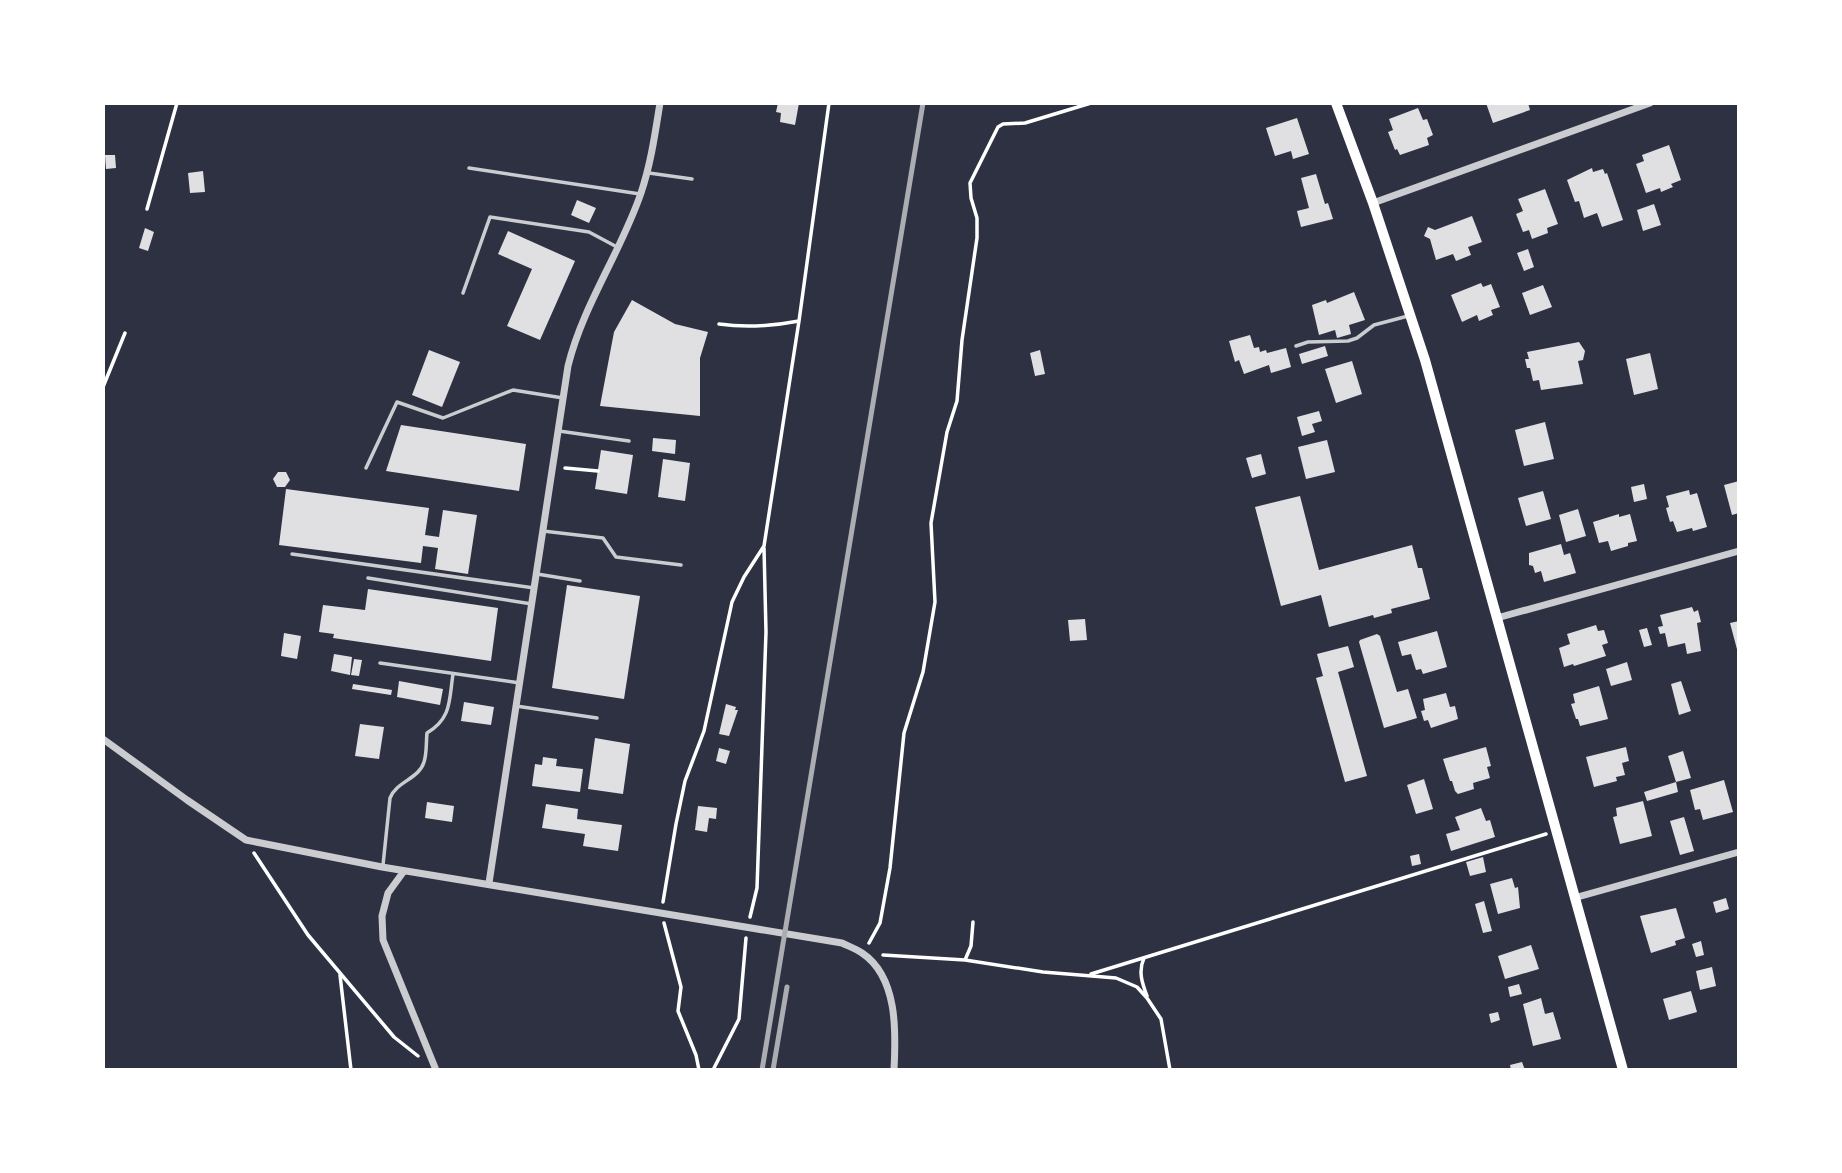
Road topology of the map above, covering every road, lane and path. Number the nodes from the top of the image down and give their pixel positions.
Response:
1 (177, 103) edge
2 (660, 103) edge
3 (829, 103) edge
4 (1091, 103) edge
5 (1336, 103) edge
6 (1650, 103) edge
7 (469, 168) dead end
8 (646, 172) junction
9 (692, 179) dead end
10 (640, 194) junction
11 (1373, 203) junction
12 (147, 209) dead end
13 (617, 247) junction
14 (463, 293) dead end
15 (1410, 316) junction
16 (799, 321) junction
17 (719, 324) dead end
18 (125, 333) dead end
19 (1296, 346) dead end
20 (103, 387) edge
21 (563, 398) junction
22 (558, 431) junction
23 (629, 441) dead end
24 (552, 467) junction
25 (366, 468) dead end
26 (598, 471) dead end
27 (543, 531) junction
28 (764, 546) junction
29 (1739, 551) edge
30 (292, 554) dead end
31 (681, 565) dead end
32 (536, 574) junction
33 (368, 578) dead end
34 (580, 581) dead end
35 (534, 588) junction
36 (532, 604) junction
37 (1497, 618) junction
38 (380, 663) dead end
39 (453, 674) junction
40 (520, 683) junction
41 (516, 706) junction
42 (597, 718) dead end
43 (103, 738) edge
44 (1556, 831) junction
45 (246, 840) junction
46 (1739, 852) edge
47 (382, 867) junction
48 (404, 871) junction
49 (489, 883) junction
50 (1574, 898) junction
51 (662, 913) junction
52 (973, 922) dead end
53 (749, 923) dead end
54 (747, 935) dead end
55 (864, 954) junction
56 (1144, 958) junction
57 (965, 960) junction
58 (340, 973) junction
59 (1090, 975) junction
60 (1147, 998) junction
61 (424, 1062) dead end
62 (351, 1070) edge
63 (436, 1070) edge
64 (699, 1070) edge
65 (713, 1070) edge
66 (894, 1070) edge
67 (1170, 1070) edge
68 (1623, 1070) edge

1 - 12 path
2 - 8 street
3 - 16 path
4 - 55 path
5 - 11 main road
6 - 11 street
7 - 10 lane
8 - 9 lane
8 - 10 street
10 - 13 street
11 - 15 main road
13 - 14 lane
13 - 21 street
15 - 19 lane
15 - 37 main road
16 - 17 path
16 - 28 path
18 - 20 path
21 - 22 street
21 - 25 lane
22 - 23 lane
22 - 24 street
24 - 26 path
24 - 27 street
27 - 31 lane
27 - 32 street
28 - 51 path
28 - 53 path
29 - 37 street
30 - 35 lane
32 - 34 lane
32 - 35 street
33 - 36 lane
35 - 36 street
36 - 40 street
37 - 44 main road
38 - 39 lane
39 - 40 lane
39 - 47 lane
40 - 41 street
41 - 42 lane
41 - 49 street
43 - 45 street
44 - 50 main road
44 - 56 path
45 - 47 street
45 - 58 path
46 - 50 street
47 - 48 street
48 - 49 street
48 - 63 street
49 - 51 street
50 - 68 main road
51 - 55 street
51 - 64 path
52 - 57 path
54 - 65 path
55 - 57 path
55 - 66 street
56 - 59 path
56 - 60 path
57 - 59 path
58 - 61 path
58 - 62 path
59 - 60 path
60 - 67 path

